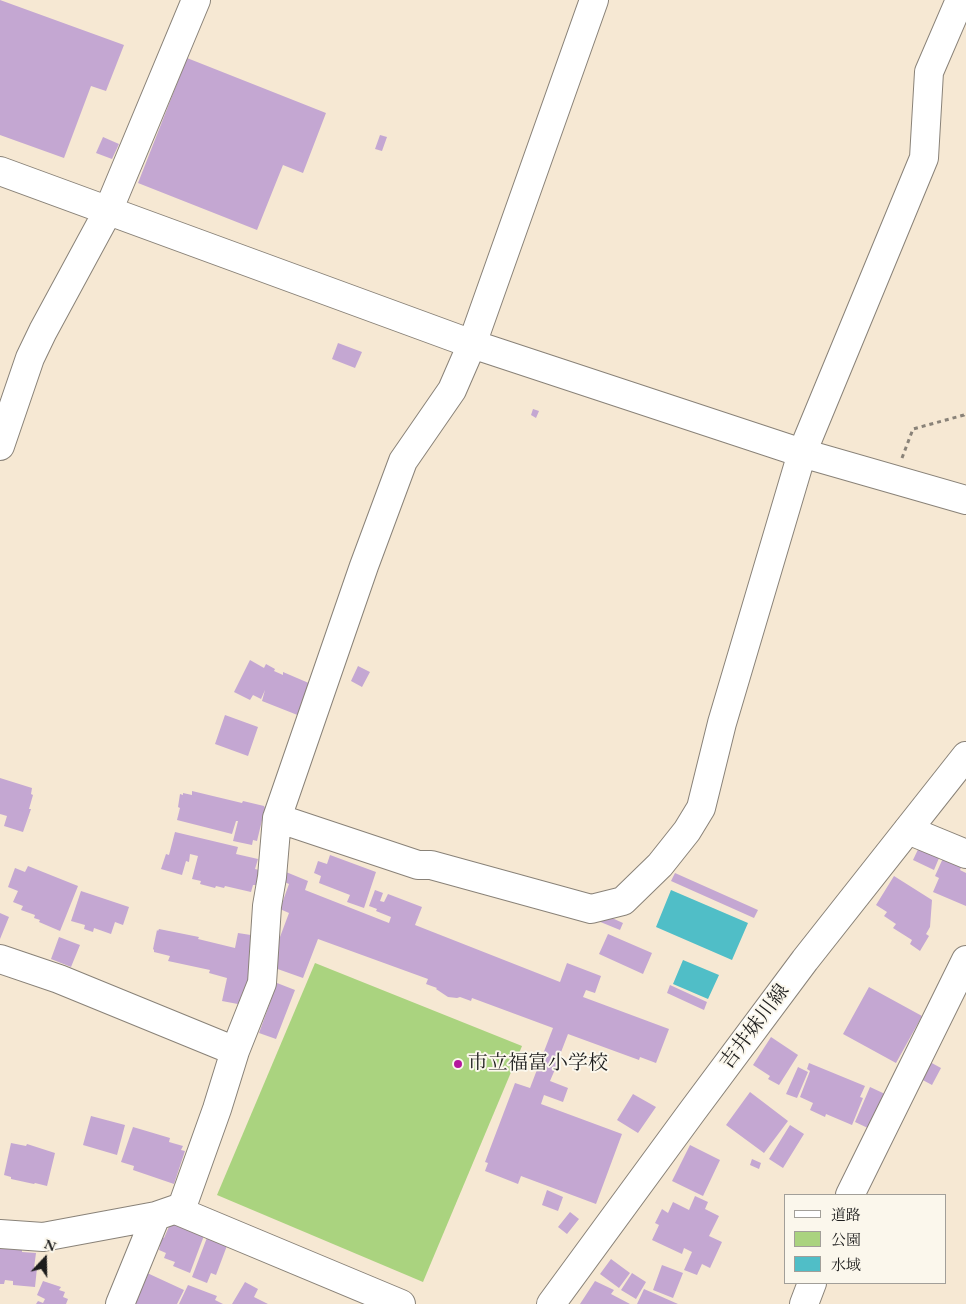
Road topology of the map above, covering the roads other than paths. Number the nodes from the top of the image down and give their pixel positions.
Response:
1 (196, 0) edge
2 (594, 0) edge
3 (960, 0) edge
4 (0, 172) edge
5 (108, 211) junction
6 (472, 344) junction
7 (0, 446) edge
8 (802, 453) junction
9 (966, 500) edge
10 (966, 756) edge
11 (277, 818) junction
12 (908, 830) junction
13 (966, 854) edge
14 (0, 959) edge
15 (966, 960) edge
16 (234, 1051) junction
17 (850, 1194) edge
18 (166, 1213) junction
19 (0, 1234) edge
20 (812, 1284) edge
21 (120, 1304) edge
22 (401, 1304) edge
23 (551, 1304) edge
24 (804, 1304) edge

1 - 5 street
2 - 6 street
3 - 8 street
4 - 5 street
5 - 6 street
5 - 7 street
6 - 8 street
6 - 11 street
8 - 9 street
8 - 11 street
10 - 12 street, 吉井妹川線
11 - 16 street
12 - 13 street
12 - 23 street, 吉井妹川線
14 - 16 street
15 - 17 street
16 - 18 street
18 - 19 street
18 - 21 street
18 - 22 street
20 - 24 street

